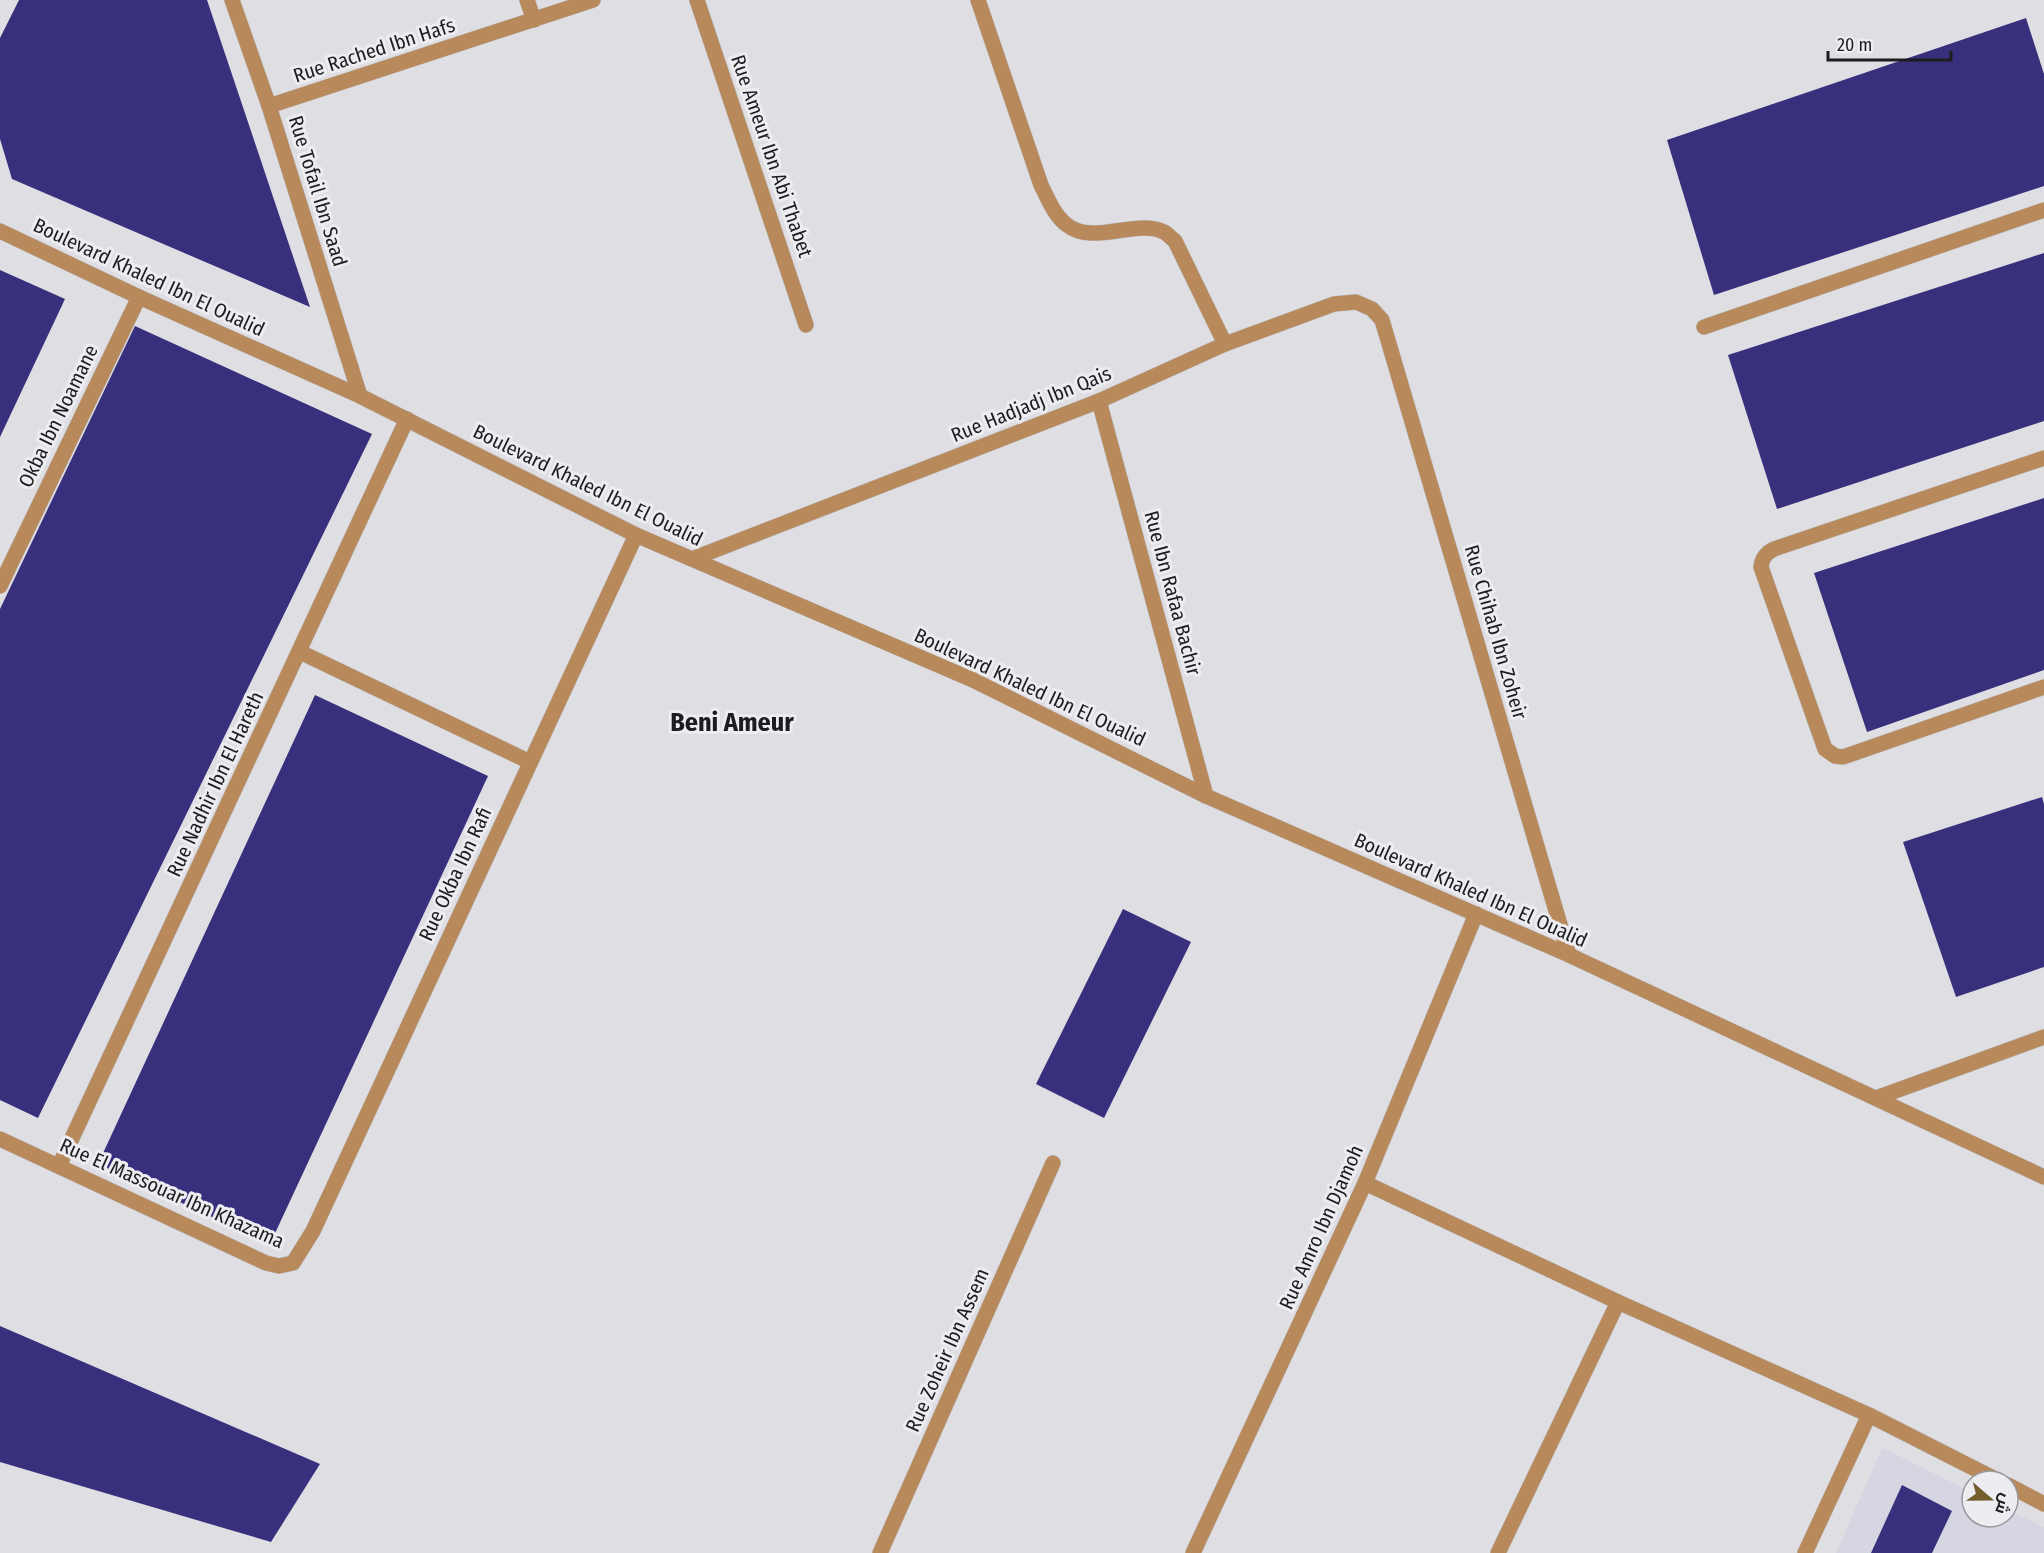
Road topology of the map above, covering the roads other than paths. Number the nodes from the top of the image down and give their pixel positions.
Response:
1 (232, 0) edge
2 (527, 0) edge
3 (593, 0) edge
4 (697, 0) edge
5 (978, 0) edge
6 (534, 20) junction
7 (269, 106) junction
8 (2044, 210) edge
9 (0, 231) edge
10 (139, 297) junction
11 (1382, 320) joint
12 (806, 325) dead end
13 (1704, 327) dead end
14 (1225, 344) junction
15 (360, 396) junction
16 (1099, 401) junction
17 (407, 419) junction
18 (2044, 458) edge
19 (636, 535) junction
20 (692, 559) junction
21 (0, 586) edge
22 (300, 652) junction
23 (2044, 687) edge
24 (530, 762) junction
25 (1206, 796) junction
26 (1476, 915) junction
27 (1569, 955) junction
28 (2044, 1037) edge
29 (1876, 1098) junction
30 (0, 1139) edge
31 (1053, 1164) dead end
32 (59, 1166) junction
33 (2044, 1177) edge
34 (1365, 1183) junction
35 (313, 1231) joint
36 (1618, 1302) junction
37 (1869, 1414) junction
38 (1976, 1469) edge
39 (2020, 1491) edge
40 (2044, 1504) edge
41 (880, 1553) edge
42 (1193, 1553) edge
43 (1498, 1553) edge
44 (1805, 1553) edge

1 - 7 street, Rue Tofail Ibn Saad
2 - 6 street
3 - 6 street, Rue Rached Ibn Hafs
4 - 12 street, Rue Ameur Ibn Abi Thabet
5 - 14 street
6 - 7 street, Rue Rached Ibn Hafs
7 - 15 street, Rue Tofail Ibn Saad
8 - 13 street
9 - 10 street, Boulevard Khaled Ibn El Oualid
10 - 15 street, Boulevard Khaled Ibn El Oualid
10 - 21 street, Okba Ibn Noamane
11 - 14 street, Rue Hadjadj Ibn Qais
11 - 27 street, Rue Chihab Ibn Zoheir
14 - 16 street, Rue Hadjadj Ibn Qais
15 - 17 street, Boulevard Khaled Ibn El Oualid
16 - 20 street, Rue Hadjadj Ibn Qais
16 - 25 street, Rue Ibn Rafaa Bachir
17 - 19 street, Boulevard Khaled Ibn El Oualid
17 - 22 street, Rue Nadhir Ibn El Hareth
18 - 23 street
19 - 20 street, Boulevard Khaled Ibn El Oualid
19 - 24 street, Rue Okba Ibn Rafi
20 - 25 street, Boulevard Khaled Ibn El Oualid
22 - 24 street
22 - 32 street, Rue Nadhir Ibn El Hareth
24 - 35 street, Rue Okba Ibn Rafi
25 - 26 street, Boulevard Khaled Ibn El Oualid
26 - 27 street, Boulevard Khaled Ibn El Oualid
26 - 34 street, Rue Amro Ibn Djamoh
27 - 29 street, Boulevard Khaled Ibn El Oualid
28 - 29 street
29 - 33 street, Boulevard Khaled Ibn El Oualid
30 - 32 street, Rue El Massouar Ibn Khazama
31 - 41 street, Rue Zoheir Ibn Assem
32 - 35 street, Rue El Massouar Ibn Khazama
34 - 36 street
34 - 42 street, Rue Amro Ibn Djamoh
36 - 37 street
36 - 43 street
37 - 38 street
37 - 44 street
39 - 40 street

